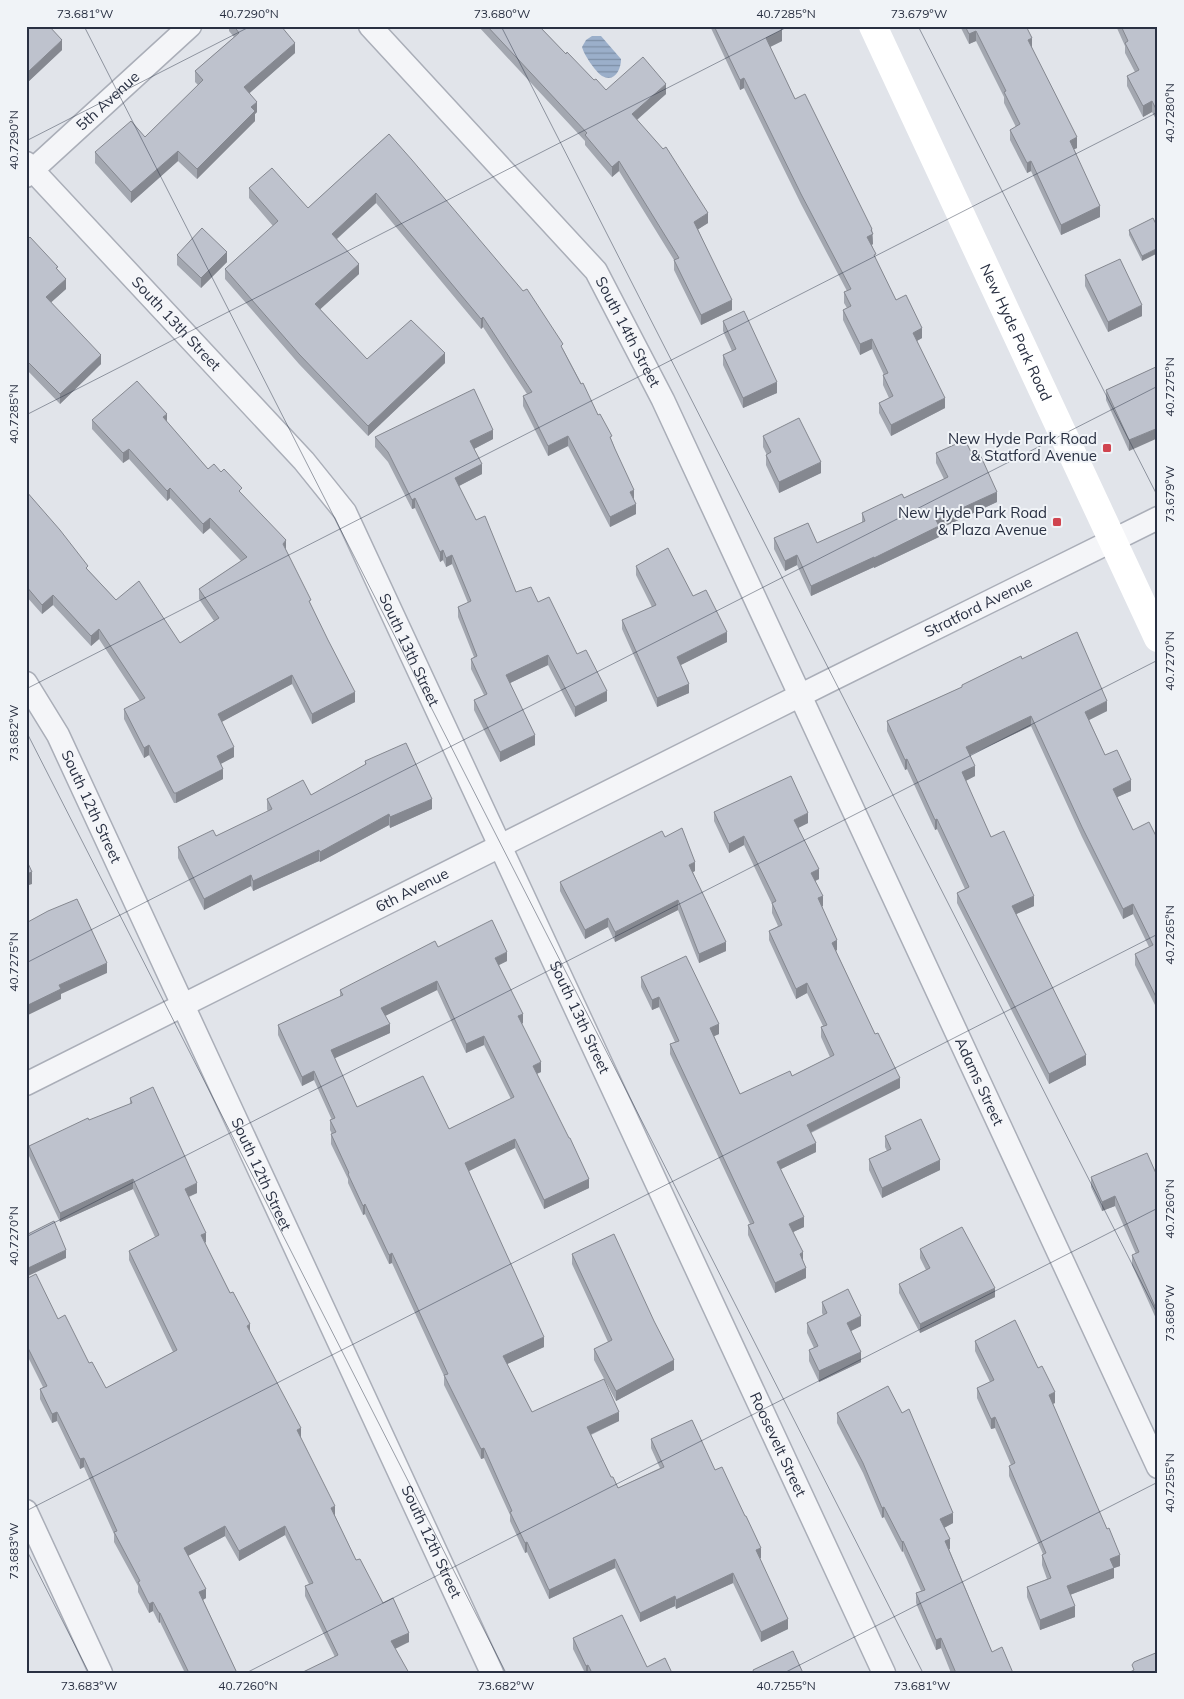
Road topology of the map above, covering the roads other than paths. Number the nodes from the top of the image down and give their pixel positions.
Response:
1 (190, 26) edge
2 (370, 26) edge
3 (873, 26) edge
4 (28, 169) edge
5 (1158, 518) edge
6 (1112, 540) junction
7 (1158, 638) edge
8 (26, 683) edge
9 (800, 696) junction
10 (501, 846) junction
11 (183, 1007) junction
12 (26, 1084) edge
13 (672, 1217) joint
14 (1158, 1467) edge
15 (26, 1512) edge
16 (491, 1671) edge
17 (101, 1673) edge
18 (884, 1673) edge

1 - 4 street, 5th Avenue
2 - 9 street, South 14th Street
3 - 6 main road, New Hyde Park Road
4 - 10 street, South 13th Street
5 - 6 street, Stratford Avenue
6 - 7 main road, New Hyde Park Road
6 - 9 street, Stratford Avenue
8 - 11 street, South 12th Street
9 - 10 street, 6th Avenue
9 - 14 street, Adams Street
10 - 11 street, 6th Avenue
10 - 13 street, South 13th Street
11 - 12 street, 6th Avenue
11 - 16 street, South 12th Street
13 - 18 street, Roosevelt Street
15 - 17 street

